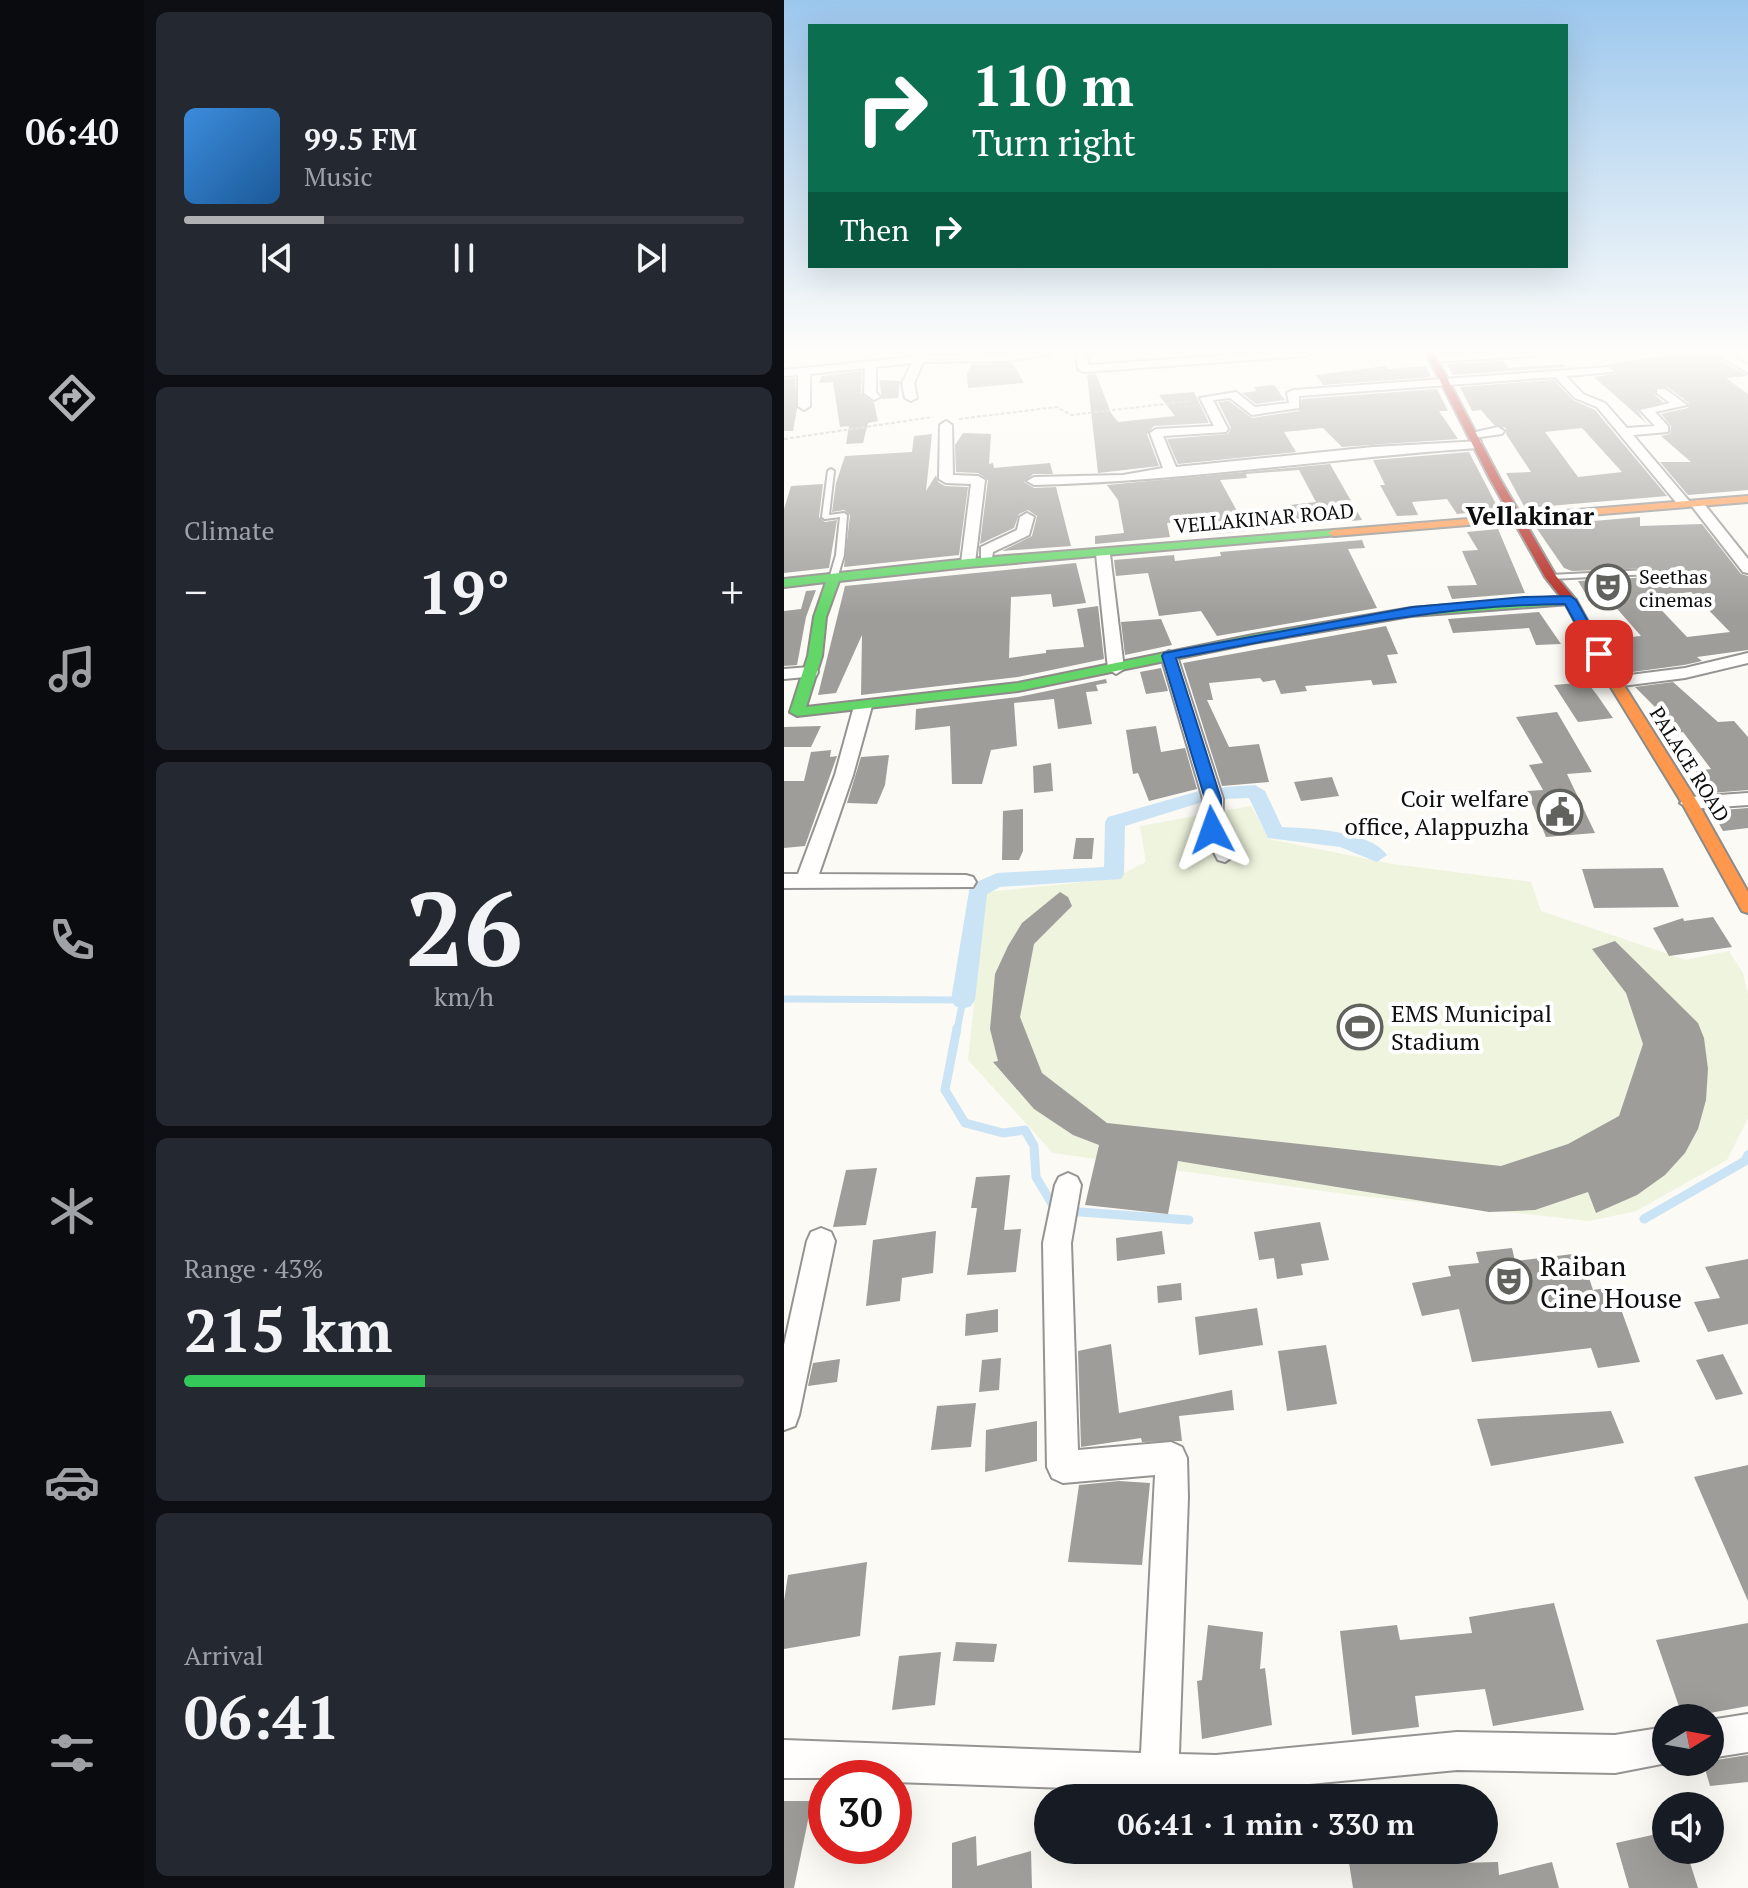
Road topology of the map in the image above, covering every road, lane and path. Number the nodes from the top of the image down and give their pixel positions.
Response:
1 (946, 441) edge
2 (1159, 441) edge
3 (1455, 441) edge
4 (1476, 441) edge
5 (1632, 441) edge
6 (831, 471) dead end
7 (1171, 471) junction
8 (1034, 481) dead end
9 (1748, 499) edge
10 (1690, 504) junction
11 (1027, 517) dead end
12 (1517, 517) junction
13 (1103, 554) junction
14 (977, 562) junction
15 (1748, 569) edge
16 (1647, 572) dead end
17 (1551, 577) junction
18 (833, 579) junction
19 (784, 583) edge
20 (1570, 600) junction
21 (1169, 656) junction
22 (1748, 658) edge
23 (1116, 669) junction
24 (810, 672) junction
25 (784, 674) edge
26 (1614, 682) junction
27 (863, 706) junction
28 (790, 713) edge
29 (1748, 799) edge
30 (1690, 803) junction
31 (1225, 855) dead end
32 (784, 881) edge
33 (806, 881) junction
34 (966, 882) dead end
35 (1746, 901) edge
36 (1068, 1185) dead end
37 (821, 1241) dead end
38 (784, 1415) edge
39 (1748, 1733) edge
40 (1724, 1737) edge
41 (1652, 1748) edge
42 (784, 1759) edge
43 (1159, 1772) junction

1 - 14 street
2 - 7 street
3 - 7 street
4 - 12 main road, PALACE ROAD
5 - 10 street
6 - 18 lane
7 - 8 street
9 - 10 main road, VELLAKINAR ROAD
10 - 12 main road, VELLAKINAR ROAD
10 - 15 street
11 - 14 street
12 - 13 main road, VELLAKINAR ROAD
12 - 17 main road, PALACE ROAD
13 - 14 main road, VELLAKINAR ROAD
13 - 23 street
14 - 18 main road, VELLAKINAR ROAD
16 - 17 lane
17 - 20 main road, PALACE ROAD
18 - 19 main road, VELLAKINAR ROAD
18 - 24 main road
20 - 21 main road
20 - 26 main road, PALACE ROAD
21 - 23 main road
21 - 31 street
22 - 26 street
23 - 27 main road
24 - 25 street
24 - 28 main road
26 - 30 main road, PALACE ROAD
27 - 28 main road
27 - 33 street
29 - 30 street
30 - 35 main road, PALACE ROAD
32 - 33 street
33 - 34 street
36 - 43 street
37 - 38 street
39 - 40 street
41 - 43 street
42 - 43 street

